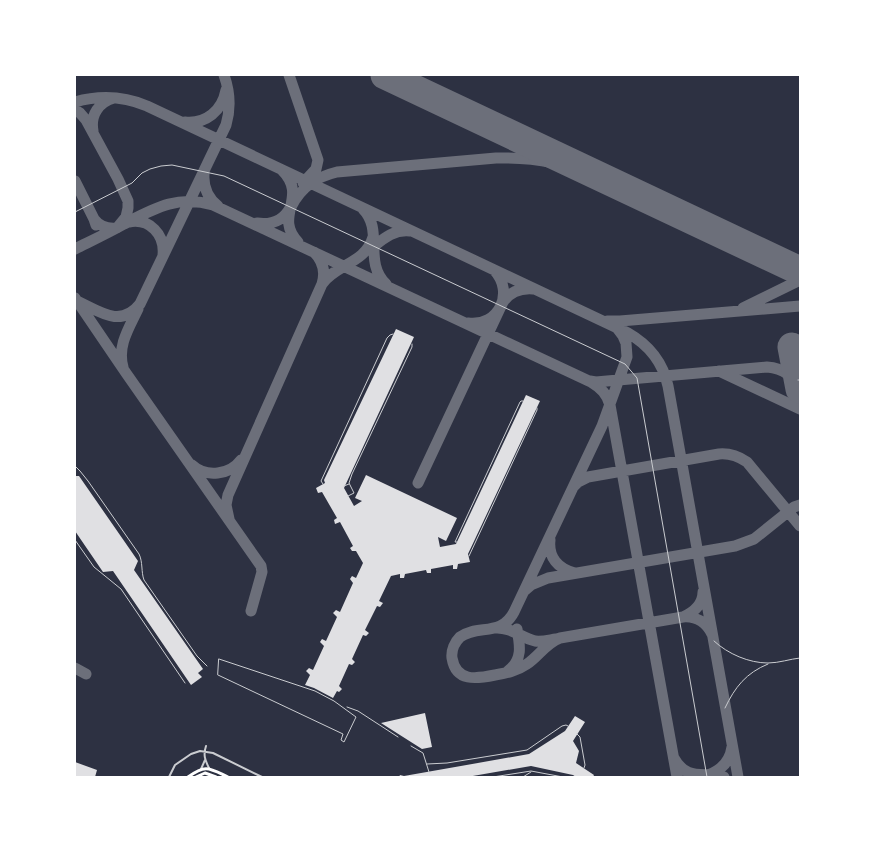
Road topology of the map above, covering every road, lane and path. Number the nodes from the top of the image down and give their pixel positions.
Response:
1 (75, 212) edge
2 (393, 334) dead end
3 (412, 344) dead end
4 (523, 401) dead end
5 (537, 408) dead end
6 (75, 466) edge
7 (349, 483) junction
8 (323, 484) dead end
9 (344, 486) dead end
10 (348, 496) dead end
11 (75, 540) edge
12 (456, 542) dead end
13 (469, 556) dead end
14 (714, 640) dead end
15 (800, 658) edge
16 (771, 663) junction
17 (207, 666) dead end
18 (218, 675) joint
19 (185, 682) dead end
20 (347, 707) dead end
21 (726, 708) dead end
22 (568, 726) dead end
23 (577, 734) dead end
24 (398, 737) dead end
25 (206, 746) dead end
26 (411, 746) dead end
27 (204, 751) junction
28 (205, 760) junction
29 (427, 764) junction
30 (209, 768) junction
31 (584, 768) dead end
32 (201, 769) junction
33 (531, 771) junction
34 (429, 772) dead end
35 (169, 777) edge
36 (188, 777) edge
37 (196, 777) edge
38 (216, 777) edge
39 (228, 777) edge
40 (262, 777) edge
41 (492, 777) edge
42 (523, 777) edge
43 (563, 777) edge
44 (707, 777) edge

1 - 44 street
2 - 8 street
3 - 7 street
4 - 12 street
5 - 13 street
6 - 17 street
7 - 9 street
7 - 10 street
11 - 19 street
14 - 16 street
15 - 16 street
16 - 21 street
18 - 18 street
20 - 24 street
22 - 29 street
23 - 31 street
25 - 27 street
26 - 29 street
27 - 28 street
27 - 35 street
27 - 40 street
28 - 30 street
28 - 32 street
29 - 34 street
30 - 32 main road
30 - 39 main road
32 - 36 main road
33 - 41 street
33 - 42 street
33 - 43 street
37 - 38 main road

